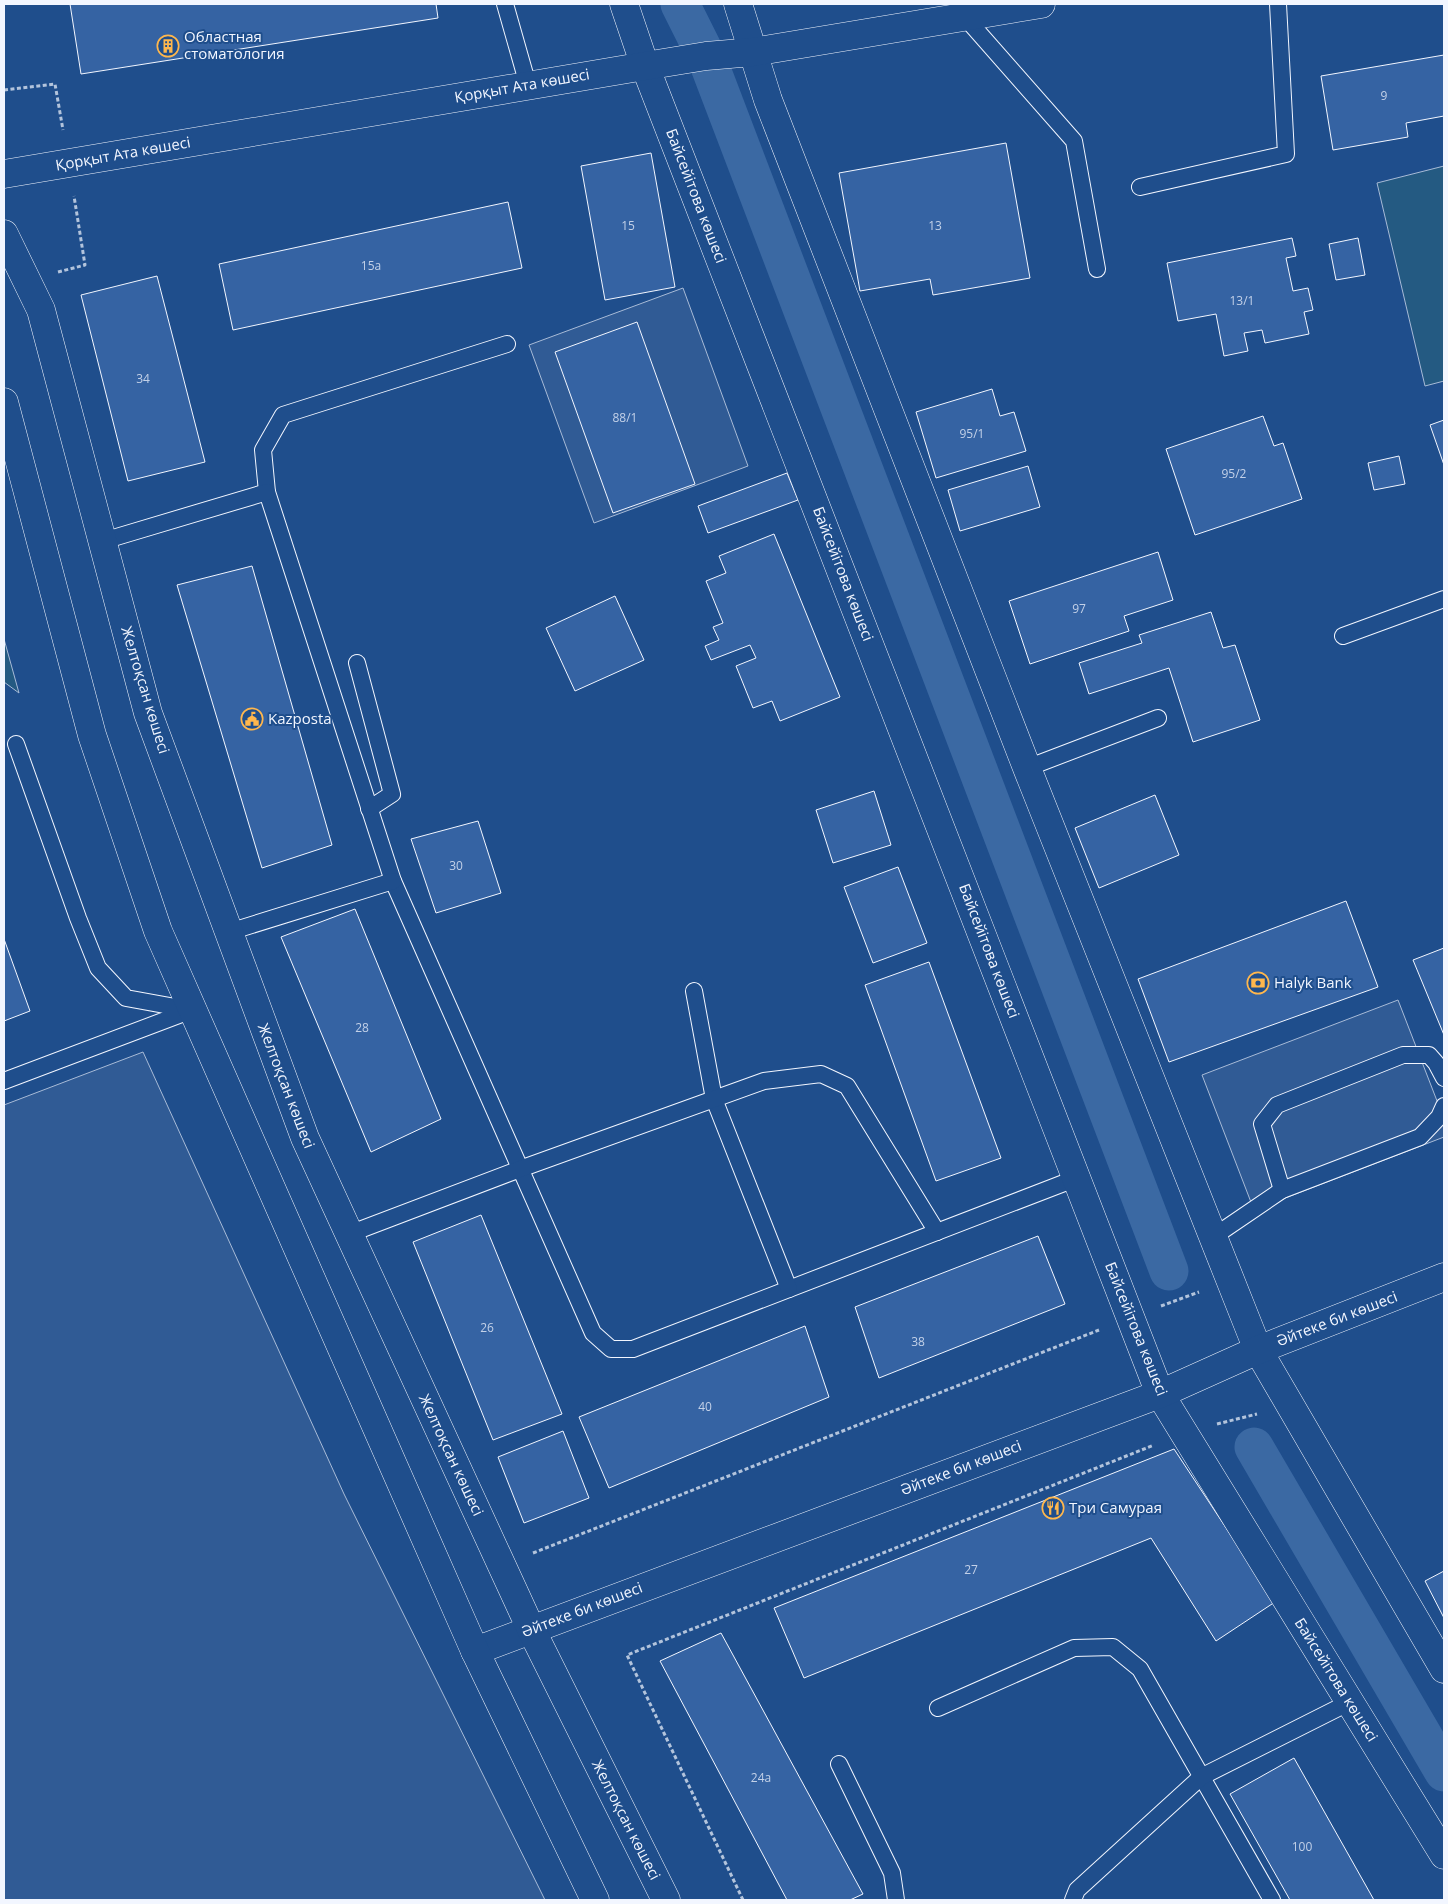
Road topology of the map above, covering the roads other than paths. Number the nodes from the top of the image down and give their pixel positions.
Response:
1 (505, 4) edge
2 (624, 4) edge
3 (738, 4) edge
4 (1041, 4) edge
5 (1278, 4) edge
6 (1006, 6) edge
7 (964, 16) junction
8 (753, 52) junction
9 (645, 66) junction
10 (528, 85) junction
11 (4, 174) edge
12 (1140, 187) dead end
13 (4, 234) edge
14 (1097, 269) dead end
15 (507, 344) dead end
16 (4, 402) edge
17 (267, 492) junction
18 (103, 541) junction
19 (1444, 600) edge
20 (1343, 636) dead end
21 (357, 663) dead end
22 (1158, 718) dead end
23 (16, 744) dead end
24 (1028, 768) junction
25 (369, 809) junction
26 (393, 881) junction
27 (229, 932) junction
28 (694, 991) dead end
29 (192, 1010) junction
30 (1444, 1078) edge
31 (4, 1081) edge
32 (714, 1098) junction
33 (1444, 1106) edge
34 (520, 1169) junction
35 (1077, 1178) junction
36 (1282, 1190) junction
37 (937, 1232) junction
38 (349, 1234) junction
39 (1213, 1237) junction
40 (1444, 1277) edge
41 (789, 1289) junction
42 (1258, 1350) junction
43 (1160, 1394) junction
44 (531, 1629) junction
45 (474, 1651) junction
46 (1444, 1669) edge
47 (1350, 1702) junction
48 (938, 1708) dead end
49 (839, 1764) dead end
50 (1201, 1777) junction
51 (1444, 1854) edge
52 (595, 1900) edge
53 (666, 1900) edge
54 (896, 1900) edge
55 (1073, 1900) edge
56 (1272, 1900) edge

1 - 10 lane
2 - 9 street, Байсейітова көшесі
3 - 8 street
4 - 6 street, Қорқыт Ата көшесі
5 - 12 lane
6 - 7 street, Қорқыт Ата көшесі
7 - 8 street, Қорқыт Ата көшесі
7 - 14 lane
8 - 9 street, Қорқыт Ата көшесі
8 - 24 street
9 - 10 street, Қорқыт Ата көшесі
9 - 35 street, Байсейітова көшесі
10 - 11 street, Қорқыт Ата көшесі
13 - 18 street, Желтоқсан көшесі
15 - 17 lane
16 - 29 street
17 - 18 lane
17 - 25 lane
18 - 27 street, Желтоқсан көшесі
19 - 20 lane
21 - 25 lane
22 - 24 lane
23 - 29 lane
24 - 39 street
25 - 26 lane
26 - 27 lane
26 - 34 lane
27 - 38 street, Желтоқсан көшесі
28 - 32 lane
29 - 31 lane
29 - 45 street
30 - 36 lane
32 - 34 lane
32 - 37 lane
32 - 41 lane
33 - 36 lane
34 - 38 lane
34 - 41 lane
35 - 37 lane
35 - 43 street, Байсейітова көшесі
36 - 39 lane
37 - 41 lane
38 - 44 street, Желтоқсан көшесі
39 - 42 street
40 - 42 street, Әйтеке би көшесі
42 - 43 street, Әйтеке би көшесі
42 - 46 street
43 - 44 street, Әйтеке би көшесі
43 - 47 street, Байсейітова көшесі
44 - 45 street, Әйтеке би көшесі
44 - 53 street, Желтоқсан көшесі
45 - 52 street
47 - 50 lane
47 - 51 street, Байсейітова көшесі
48 - 50 lane
49 - 54 lane
50 - 55 lane
50 - 56 lane

